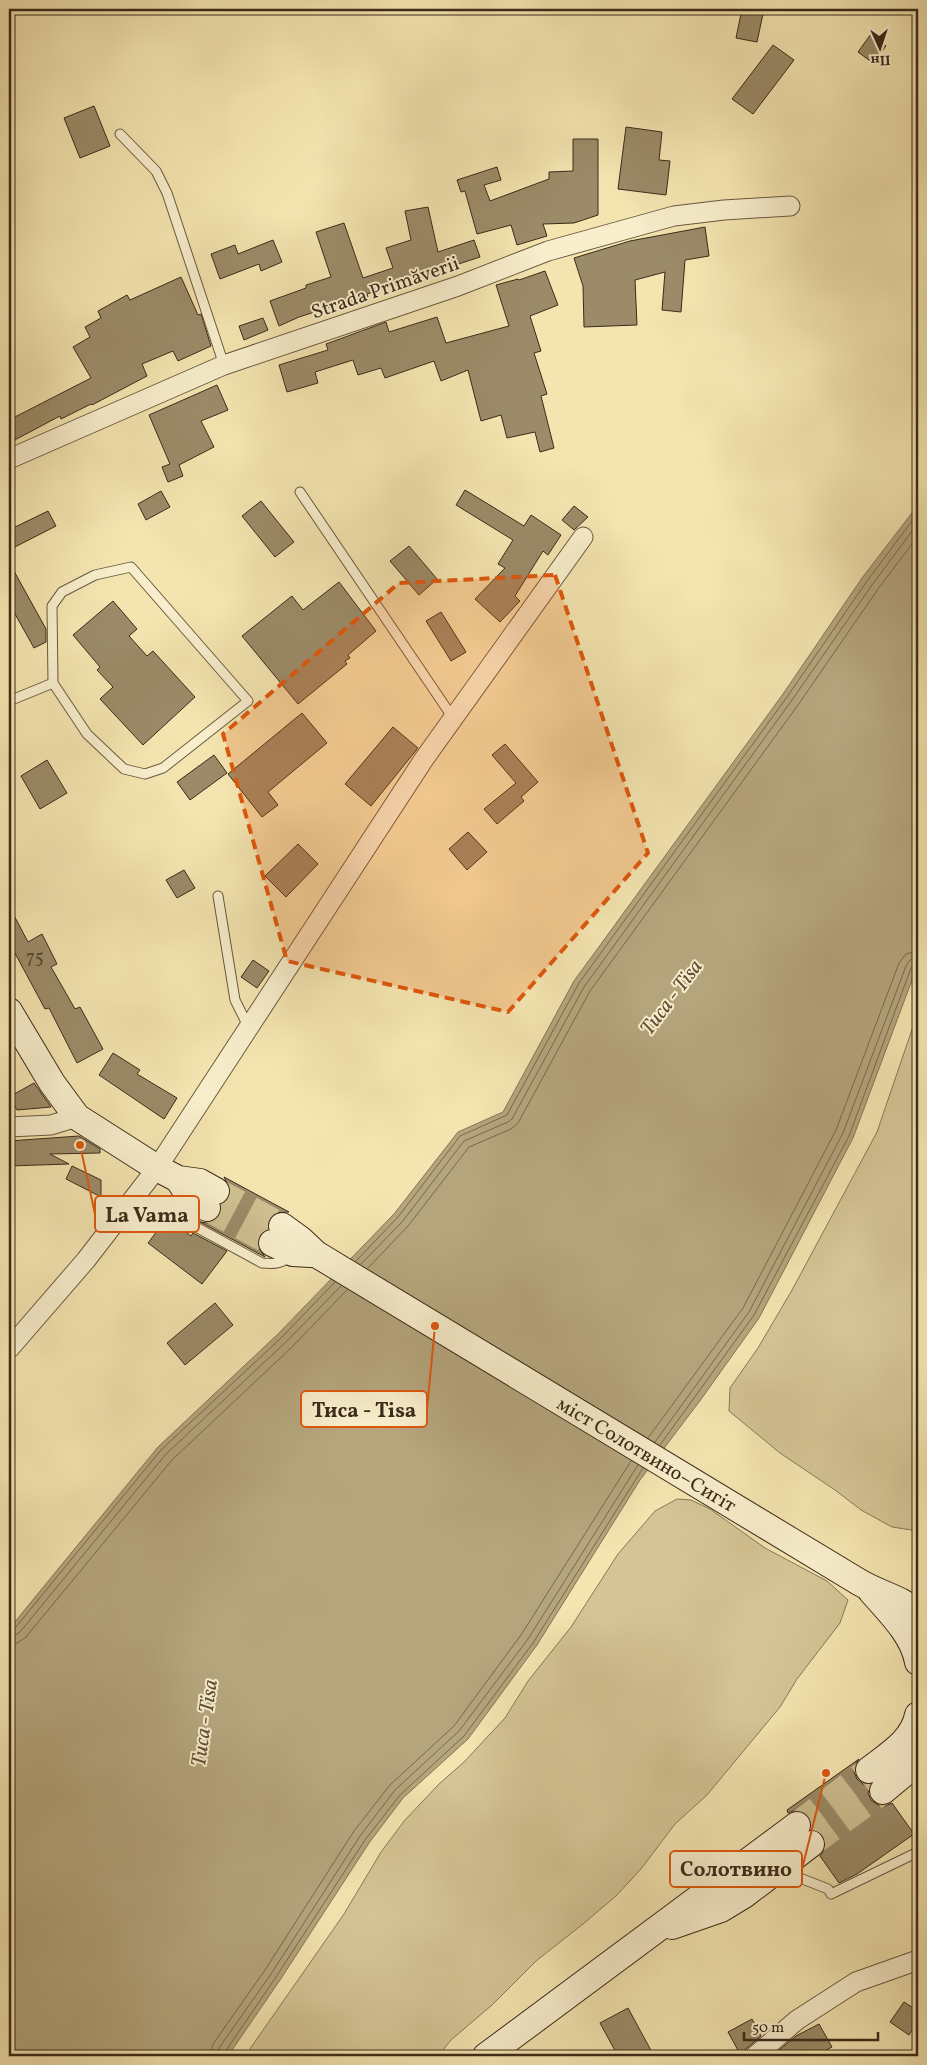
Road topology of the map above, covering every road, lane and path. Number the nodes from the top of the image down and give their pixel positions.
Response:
1 (120, 134) dead end
2 (790, 206) dead end
3 (224, 365) junction
4 (9, 459) edge
5 (300, 492) dead end
6 (583, 537) dead end
7 (53, 683) junction
8 (9, 701) edge
9 (453, 718) junction
10 (218, 896) dead end
11 (9, 1011) edge
12 (249, 1029) junction
13 (77, 1118) junction
14 (9, 1127) edge
15 (190, 1189) junction
16 (299, 1248) joint
17 (9, 1349) edge
18 (864, 1586) junction
19 (918, 1613) edge
20 (918, 1662) edge
21 (918, 1715) edge
22 (918, 1762) edge
23 (804, 1834) tunnel mouth
24 (918, 1852) edge
25 (767, 1861) junction
26 (918, 1960) edge
27 (486, 2056) edge
28 (755, 2056) edge

1 - 3 lane
2 - 3 street, Strada Primăverii
3 - 4 street, Strada Primăverii
5 - 9 lane
6 - 9 street
7 - 7 lane
7 - 8 lane
9 - 12 street
10 - 12 lane
11 - 13 street
12 - 15 street
13 - 14 street
13 - 15 street
15 - 16 lane
15 - 17 street
16 - 18 street, міст Солотвино–Сигіт
18 - 19 street
18 - 20 street
21 - 22 street
23 - 25 street
24 - 25 lane
25 - 27 street
26 - 28 street

